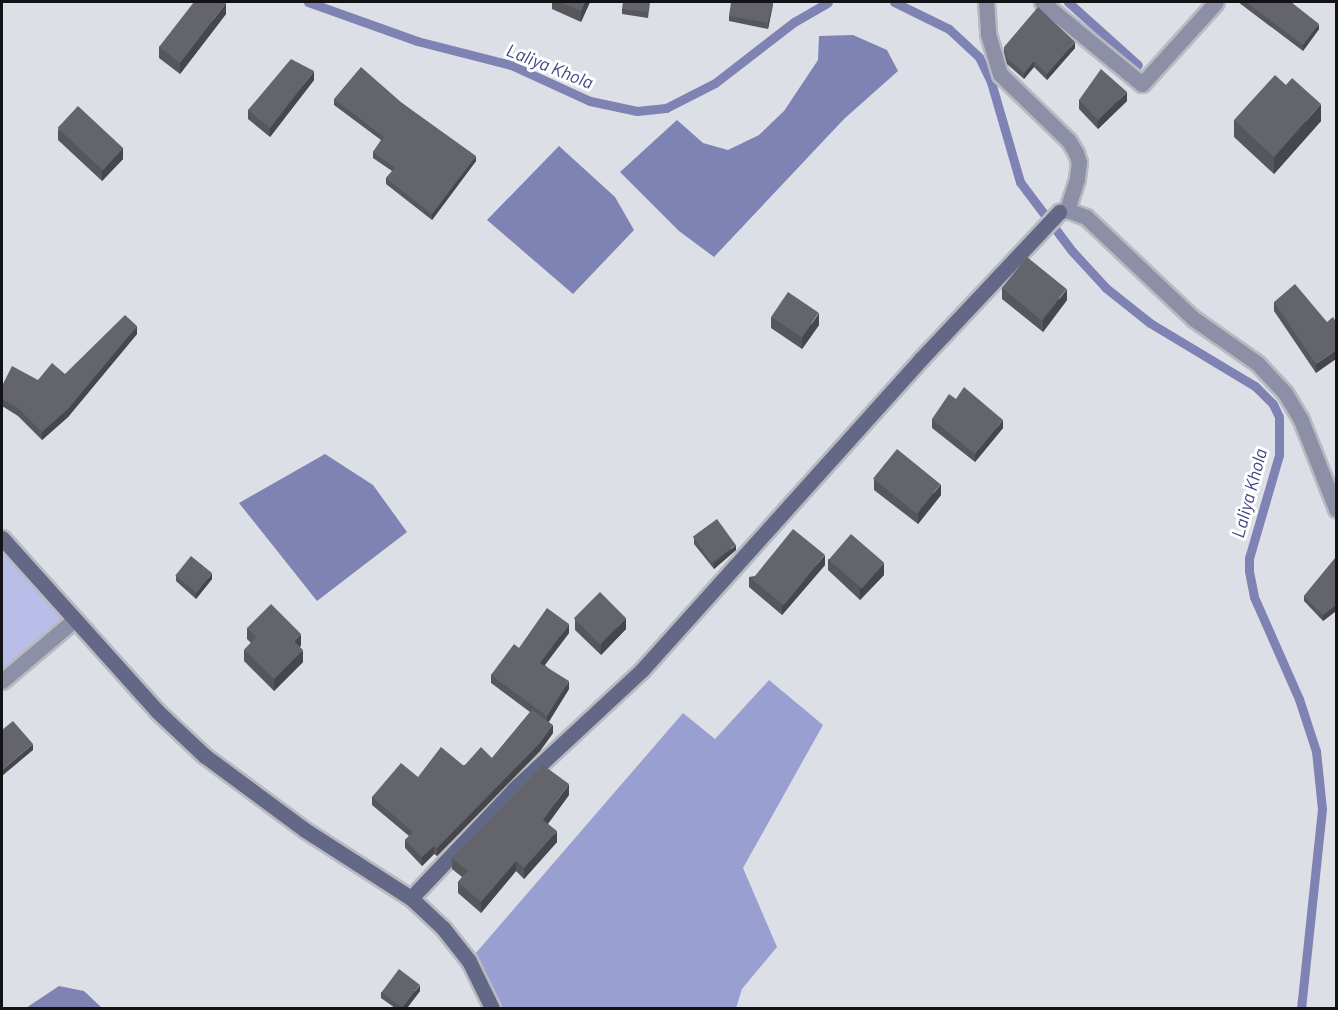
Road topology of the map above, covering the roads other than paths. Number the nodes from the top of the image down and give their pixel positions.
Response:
1 (986, 2) edge
2 (1042, 2) edge
3 (1216, 2) edge
4 (1063, 211) junction
5 (1336, 509) edge
6 (2, 538) edge
7 (74, 620) junction
8 (2, 681) edge
9 (411, 898) junction
10 (492, 1008) edge

1 - 4 street
2 - 3 street
4 - 5 street
4 - 9 street
6 - 7 street
7 - 8 street
7 - 9 street
9 - 10 street

